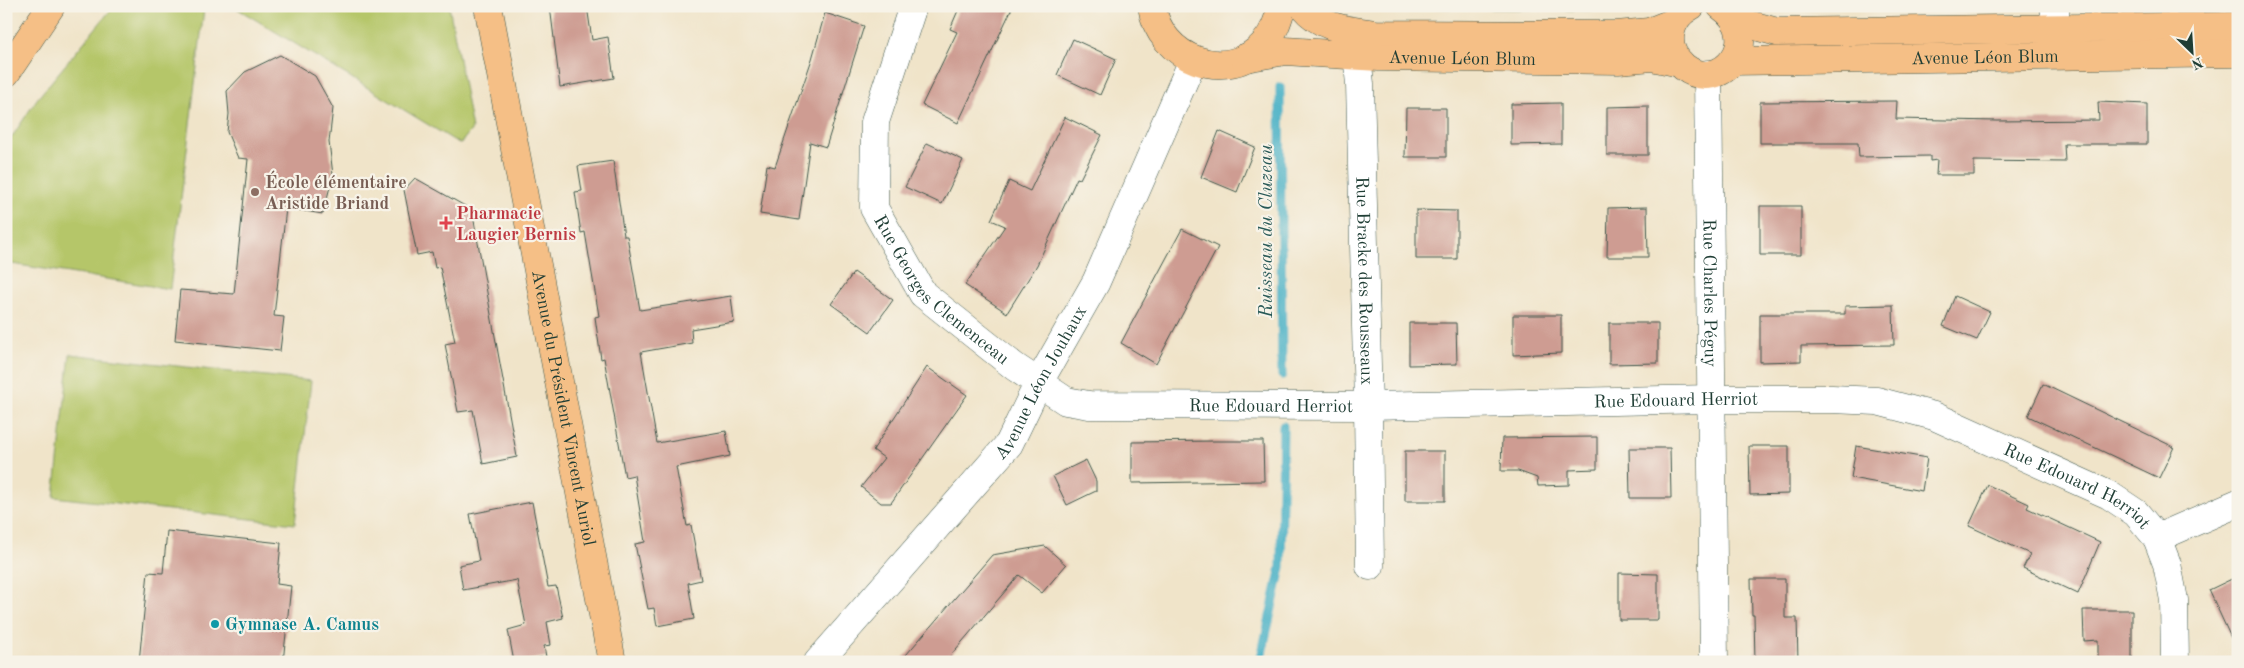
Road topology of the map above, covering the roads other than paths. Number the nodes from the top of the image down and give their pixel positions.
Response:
1 (51, 6) edge
2 (488, 6) edge
3 (913, 6) edge
4 (1282, 6) edge
5 (1303, 6) edge
6 (1149, 9) edge
7 (1683, 14) edge
8 (1729, 14) edge
9 (2053, 17) edge
10 (2238, 26) edge
11 (2238, 54) edge
12 (1357, 55) junction
13 (1245, 58) junction
14 (1193, 60) junction
15 (1733, 61) junction
16 (1680, 63) junction
17 (6, 73) edge
18 (1708, 74) junction
19 (1039, 382) junction
20 (1712, 399) junction
21 (1368, 406) junction
22 (2230, 513) edge
23 (2157, 538) junction
24 (1370, 566) dead end
25 (612, 662) edge
26 (818, 662) edge
27 (1714, 662) edge
28 (2175, 662) edge

1 - 17 main road
2 - 25 main road, Avenue du Président Vincent Auriol
3 - 19 street, Rue Georges Clemenceau
4 - 13 main road, Avenue Léon Blum
5 - 7 main road, Avenue Léon Blum
6 - 14 main road, Avenue Léon Blum
7 - 16 main road, Avenue Léon Blum
8 - 9 main road, Avenue Léon Blum
8 - 15 main road, Avenue Léon Blum
9 - 10 main road, Avenue Léon Blum
11 - 15 main road, Avenue Léon Blum
12 - 13 main road, Avenue Léon Blum
12 - 16 main road, Avenue Léon Blum
12 - 21 street, Rue Bracke des Rousseaux
13 - 14 main road, Avenue Léon Blum
14 - 19 street, Avenue Léon Jouhaux
15 - 18 main road, Avenue Léon Blum
16 - 18 main road, Avenue Léon Blum
18 - 20 street, Rue Charles Péguy
19 - 21 street, Rue Edouard Herriot
19 - 26 street, Avenue Léon Jouhaux
20 - 21 street, Rue Edouard Herriot
20 - 23 street, Rue Edouard Herriot
20 - 27 street, Rue Charles Péguy
21 - 24 street, Rue Bracke des Rousseaux
22 - 23 street
23 - 28 street, Rue Edouard Herriot

